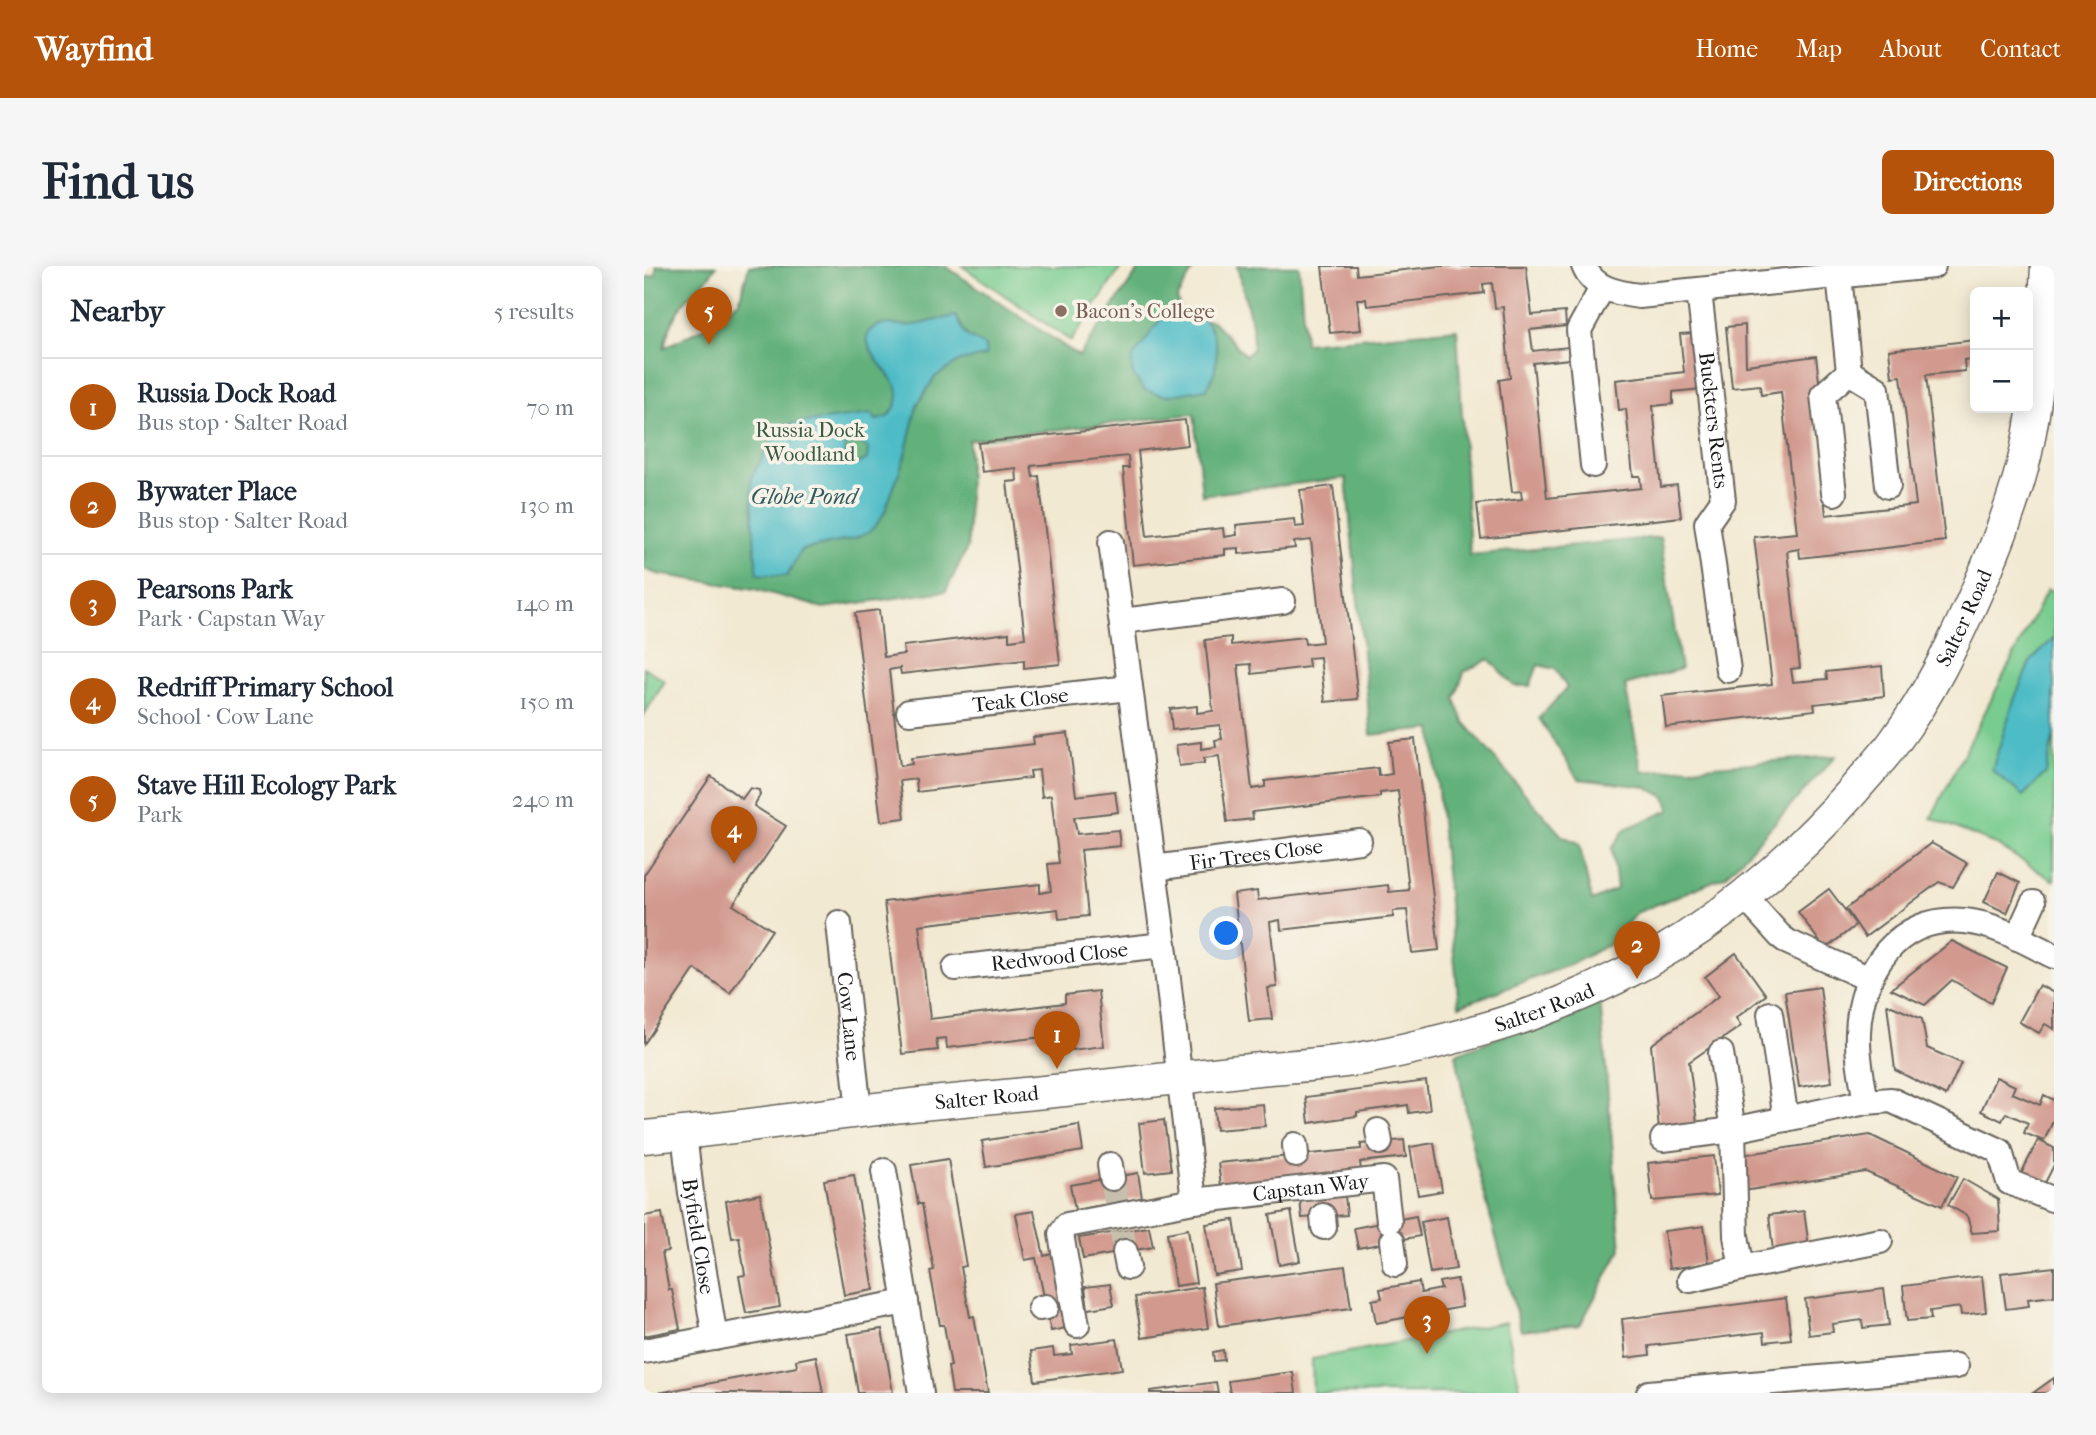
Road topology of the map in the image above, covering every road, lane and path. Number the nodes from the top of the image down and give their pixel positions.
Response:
1 (1584, 266) edge
2 (1933, 266) edge
3 (2047, 266) edge
4 (1839, 271) edge
5 (1602, 288) junction
6 (1699, 290) junction
7 (1849, 372) junction
8 (1594, 465) dead end
9 (1888, 486) dead end
10 (1834, 493) dead end
11 (1111, 541) dead end
12 (1283, 601) dead end
13 (1122, 621) junction
14 (1728, 670) dead end
15 (1130, 688) junction
16 (909, 712) dead end
17 (1359, 841) dead end
18 (1154, 868) junction
19 (1744, 897) junction
20 (2033, 903) dead end
21 (839, 923) dead end
22 (2017, 938) junction
23 (1164, 945) junction
24 (2054, 956) edge
25 (954, 968) dead end
26 (1868, 979) junction
27 (1770, 1014) dead end
28 (1721, 1053) dead end
29 (1180, 1078) junction
30 (1866, 1102) junction
31 (859, 1112) junction
32 (1786, 1119) junction
33 (1733, 1130) junction
34 (684, 1133) junction
35 (644, 1137) edge
36 (1663, 1139) dead end
37 (884, 1171) dead end
38 (2052, 1199) dead end
39 (1194, 1201) junction
40 (1880, 1241) dead end
41 (1392, 1242) dead end
42 (1742, 1268) junction
43 (1690, 1280) dead end
44 (906, 1302) junction
45 (1061, 1309) dead end
46 (715, 1338) junction
47 (644, 1351) edge
48 (1956, 1366) dead end
49 (921, 1393) edge
50 (1650, 1393) edge

1 - 5 street
2 - 4 street
3 - 19 main road, Salter Road
4 - 6 street
4 - 7 street
5 - 6 street
5 - 8 street
6 - 14 street, Buckters Rents
7 - 9 street
7 - 10 street
11 - 13 street
12 - 13 street
13 - 15 street
15 - 16 street, Teak Close
15 - 18 street
17 - 18 street, Fir Trees Close
18 - 23 street
19 - 26 street
19 - 29 main road, Salter Road
20 - 22 street
21 - 31 street, Cow Lane
22 - 24 street
22 - 26 street
23 - 25 street, Redwood Close
23 - 29 street
26 - 30 street
27 - 32 street
28 - 33 street
29 - 31 main road, Salter Road
29 - 39 street
30 - 32 street
30 - 38 street
31 - 34 main road, Salter Road
32 - 33 street
33 - 36 street
33 - 42 street
34 - 35 main road, Salter Road
34 - 46 street, Byfield Close
37 - 44 street
39 - 41 street, Capstan Way
39 - 45 street, Capstan Way
40 - 42 street
42 - 43 street
44 - 46 street
44 - 49 street
46 - 47 street
48 - 50 street

